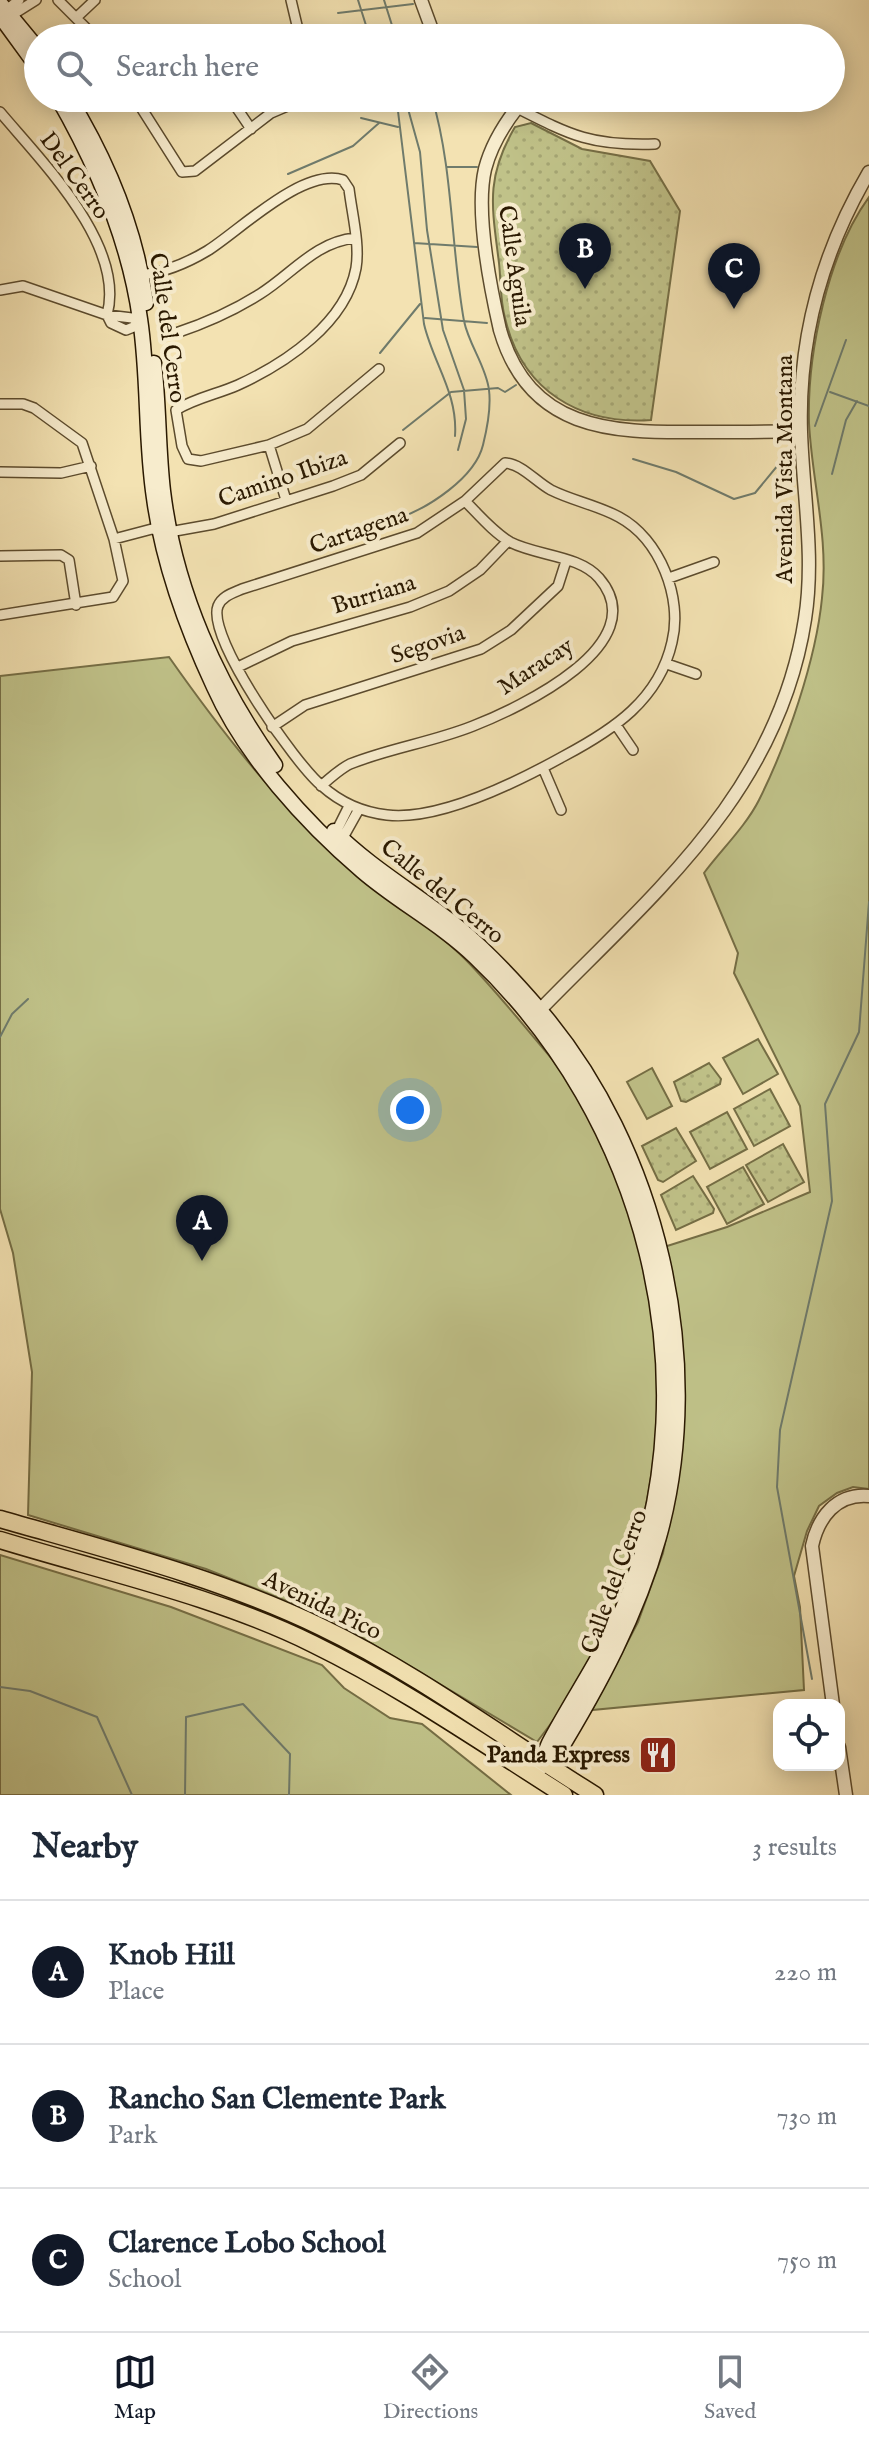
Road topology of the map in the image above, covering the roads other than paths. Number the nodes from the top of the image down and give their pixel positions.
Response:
1 (19, 0) edge
2 (36, 0) edge
3 (58, 0) edge
4 (95, 0) edge
5 (291, 0) edge
6 (421, 0) edge
7 (4, 13) edge
8 (78, 16) junction
9 (85, 24) edge
10 (297, 24) edge
11 (430, 24) edge
12 (24, 34) edge
13 (24, 45) edge
14 (0, 112) edge
15 (65, 112) edge
16 (77, 112) edge
17 (144, 112) edge
18 (239, 112) edge
19 (273, 112) edge
20 (514, 112) edge
21 (525, 112) edge
22 (251, 129) junction
23 (655, 144) dead end
24 (869, 172) edge
25 (355, 238) junction
26 (137, 276) junction
27 (0, 290) edge
28 (107, 315) junction
29 (145, 324) junction
30 (176, 333) dead end
31 (379, 369) dead end
32 (0, 404) edge
33 (801, 431) junction
34 (400, 443) dead end
35 (269, 445) junction
36 (91, 466) junction
37 (0, 472) edge
38 (286, 500) junction
39 (465, 501) junction
40 (165, 530) junction
41 (114, 539) junction
42 (508, 541) junction
43 (0, 556) edge
44 (566, 561) junction
45 (714, 562) dead end
46 (669, 578) junction
47 (76, 605) junction
48 (0, 615) edge
49 (667, 664) junction
50 (238, 667) junction
51 (696, 674) dead end
52 (616, 725) junction
53 (272, 727) junction
54 (633, 750) dead end
55 (543, 768) junction
56 (321, 786) junction
57 (354, 808) junction
58 (561, 810) dead end
59 (335, 839) junction
60 (536, 1014) junction
61 (869, 1496) edge
62 (0, 1519) edge
63 (0, 1540) edge
64 (832, 1699) edge
65 (539, 1769) junction
66 (842, 1771) edge
67 (564, 1795) edge
68 (595, 1795) edge
69 (846, 1795) edge

1 - 7 street
2 - 7 street
3 - 8 street
4 - 8 street
5 - 10 street
6 - 11 street
7 - 12 main road
7 - 13 main road
8 - 9 street
14 - 28 street, Del Cerro
15 - 26 main road, Calle del Cerro
16 - 26 main road, Calle del Cerro
17 - 22 street
18 - 22 street
19 - 22 street
20 - 33 street, Calle Aguila
21 - 23 street
24 - 33 street, Avenida Vista Montana
25 - 26 street
25 - 30 street
25 - 35 street
26 - 29 main road, Calle del Cerro
27 - 28 street
28 - 29 street
29 - 40 main road, Calle del Cerro
31 - 35 street
32 - 36 street
33 - 60 street, Avenida Vista Montana
34 - 38 street, Camino Ibiza
35 - 38 street
36 - 37 street
36 - 41 street
38 - 40 street, Camino Ibiza
39 - 42 street, Maracay
39 - 46 street, Cartagena
39 - 50 street, Cartagena
40 - 41 street, Camino Ibiza
40 - 59 main road, Calle del Cerro
41 - 47 street
42 - 44 street, Maracay
42 - 50 street, Burriana
43 - 47 street
44 - 53 street, Segovia
44 - 56 street, Maracay
45 - 46 street
46 - 49 street
47 - 48 street
49 - 51 street
49 - 52 street
50 - 53 street
52 - 54 street
52 - 55 street
53 - 56 street
55 - 57 street
55 - 58 street
56 - 57 street
57 - 59 street
59 - 60 main road, Calle del Cerro
60 - 65 main road, Calle del Cerro
61 - 64 street
62 - 65 highway, Avenida Pico
63 - 65 highway, Avenida Pico
65 - 67 highway, Avenida Pico
65 - 68 highway, Avenida Pico
66 - 69 street

